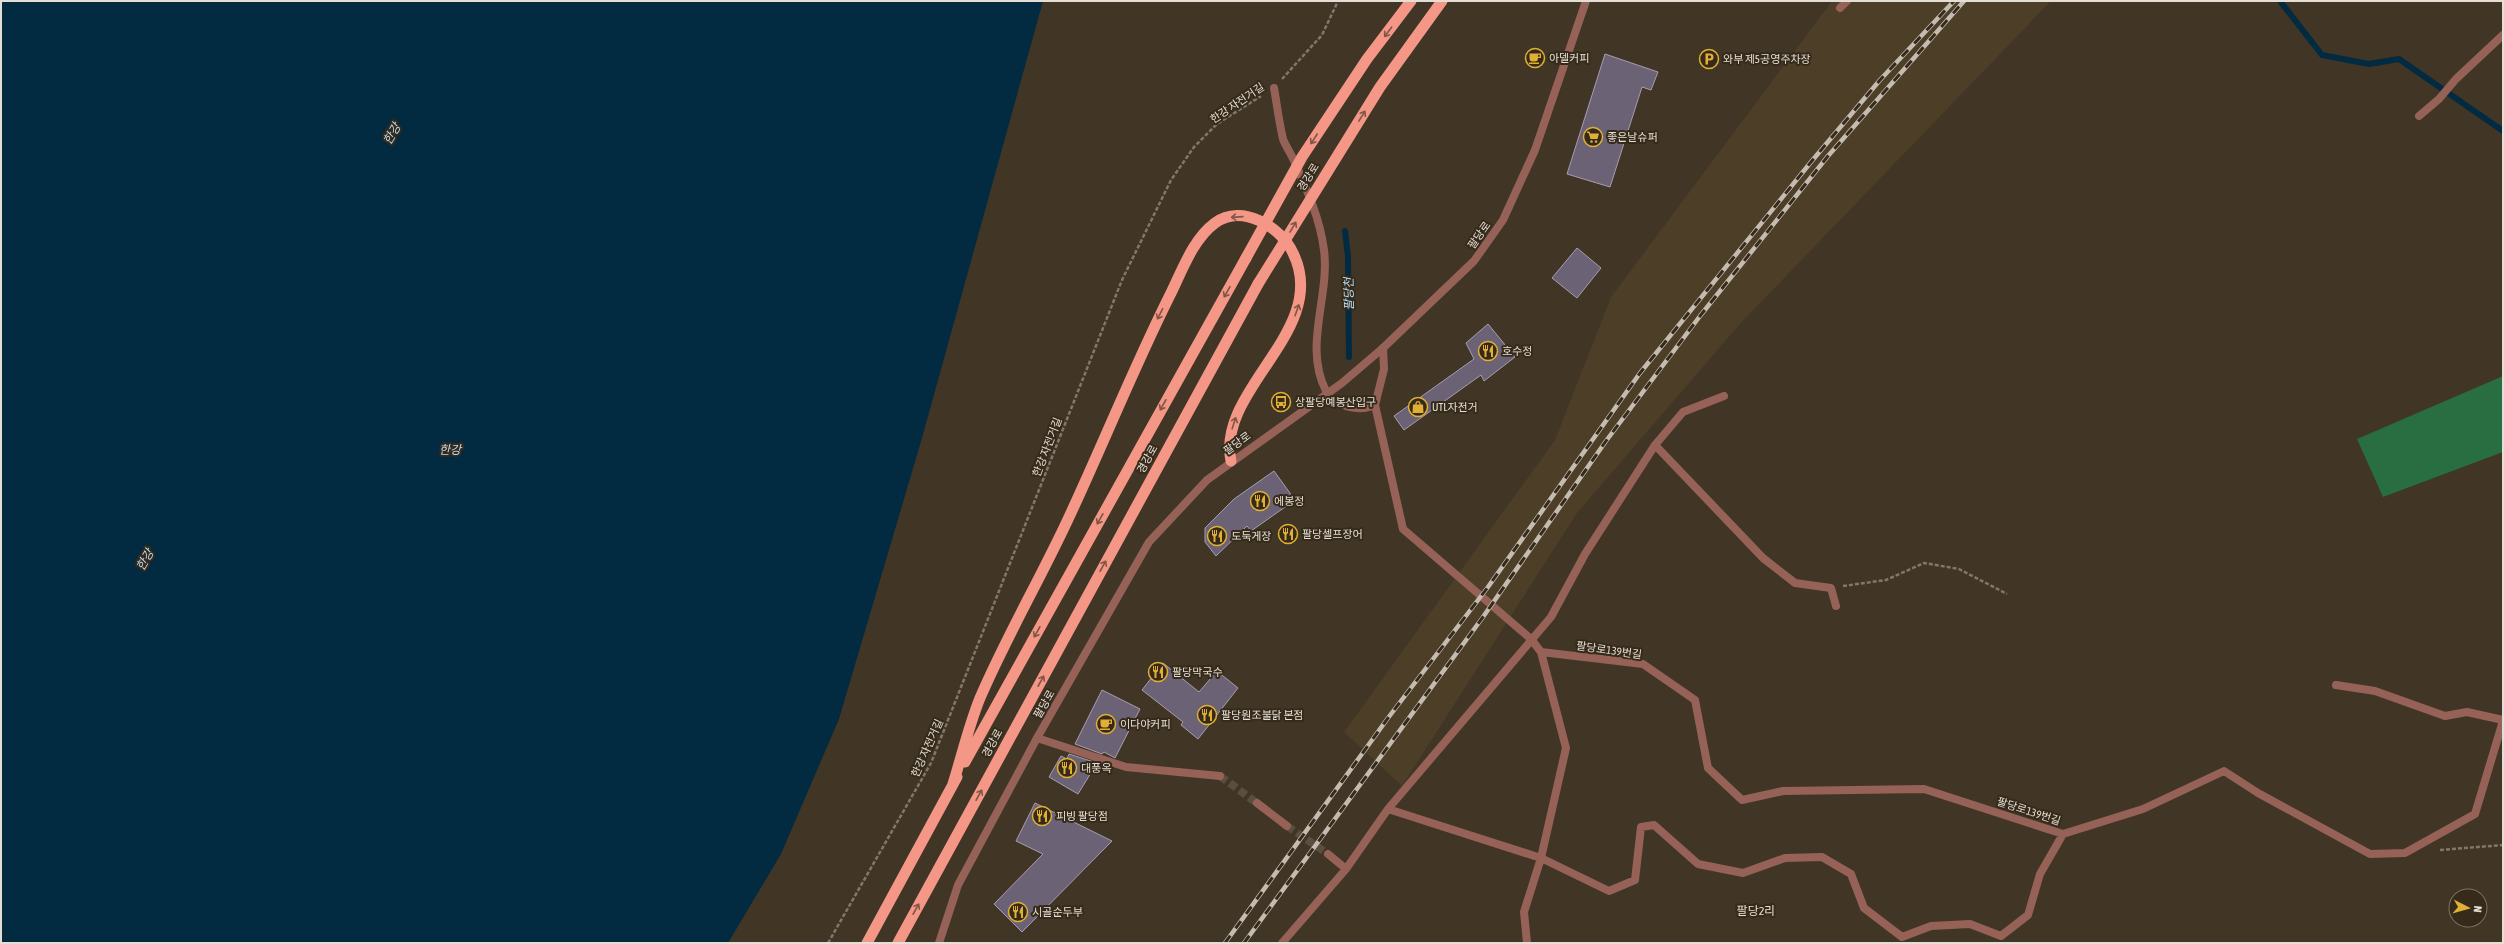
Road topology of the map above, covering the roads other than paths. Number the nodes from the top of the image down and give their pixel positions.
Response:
1 (1411, 1) edge
2 (1442, 1) edge
3 (1586, 1) edge
4 (1847, 1) edge
5 (1840, 8) dead end
6 (2503, 35) edge
7 (1274, 88) road end
8 (2419, 116) dead end
9 (1384, 348) junction
10 (1327, 392) junction
11 (1724, 396) dead end
12 (1374, 405) junction
13 (1655, 446) junction
14 (1231, 461) junction
15 (1836, 606) dead end
16 (1531, 639) junction
17 (1541, 652) junction
18 (2336, 685) dead end
19 (2503, 721) edge
20 (1037, 738) junction
21 (1220, 776) tunnel mouth
22 (953, 784) junction
23 (1257, 803) tunnel mouth
24 (1388, 809) junction
25 (1287, 826) tunnel mouth
26 (2063, 834) junction
27 (1328, 854) tunnel mouth
28 (1541, 858) junction
29 (1346, 869) junction
30 (867, 943) edge
31 (898, 943) edge
32 (940, 943) edge
33 (1282, 943) edge
34 (1527, 943) edge

1 -> 22 highway, 경강로, bridge
31 -> 2 highway, 경강로, bridge
3 - 9 street, 팔당로
4 - 5 street
6 - 8 street
7 - 10 street
9 - 10 street, 팔당로
9 - 12 street
10 - 12 street
10 - 14 street, 팔당로
11 - 13 street
12 - 16 street
13 - 15 street
13 - 16 street
14 - 20 street, 팔당로
14 -> 22 highway
16 - 17 street
16 - 24 street
17 - 26 street, 팔당로139번길
17 - 28 street
18 - 19 street
19 - 26 street
20 - 21 street
20 - 32 street, 팔당로
22 - 30 highway, 경강로
23 - 25 street
24 - 28 street, 팔당로139번길
24 - 29 street
26 - 28 street, 팔당로139번길
27 - 29 street
28 - 34 street
29 - 33 street

